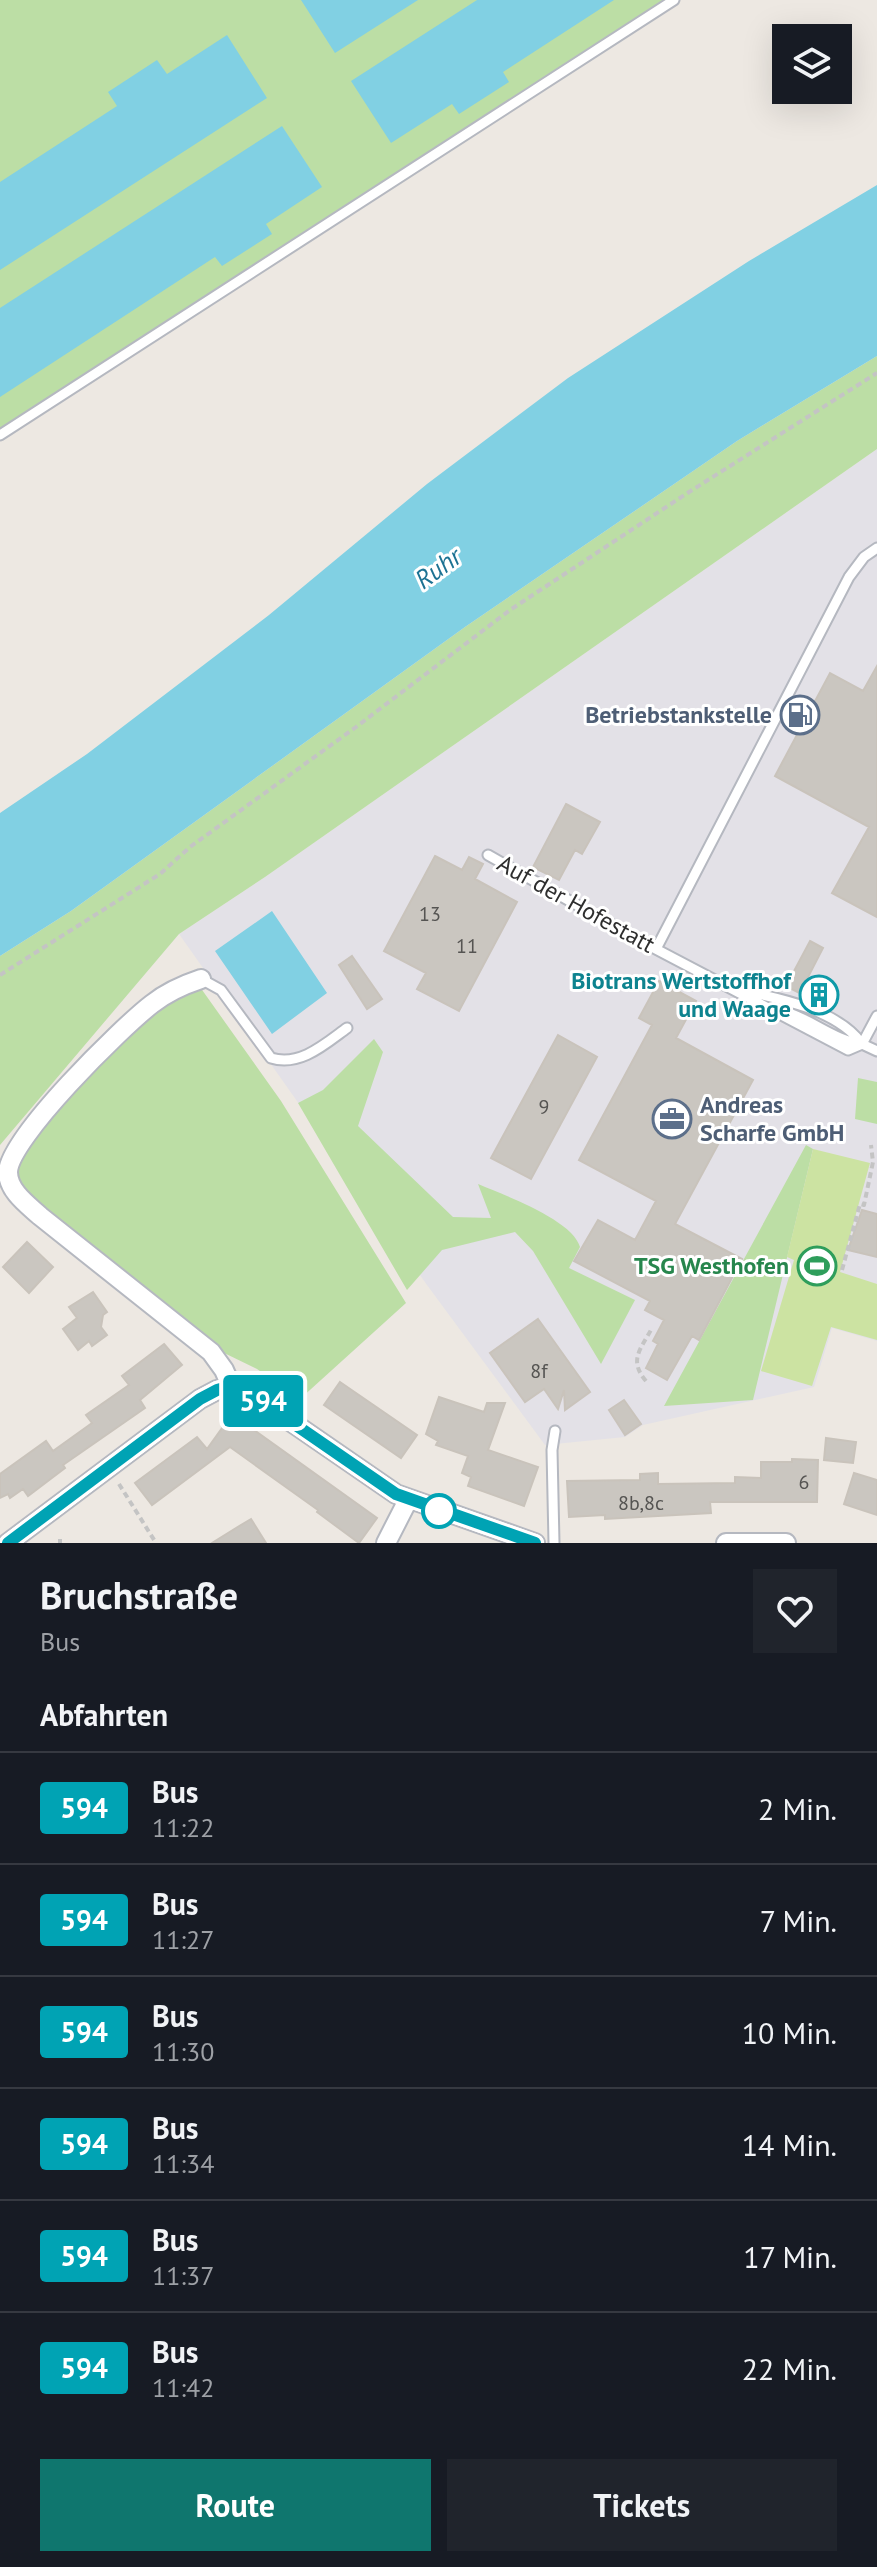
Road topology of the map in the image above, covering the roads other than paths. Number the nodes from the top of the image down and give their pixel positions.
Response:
1 (674, 0) edge
2 (0, 435) edge
3 (877, 548) edge
4 (488, 855) dead end
5 (656, 949) junction
6 (201, 979) joint
7 (728, 988) junction
8 (794, 1007) junction
9 (766, 1008) junction
10 (877, 1016) edge
11 (347, 1028) dead end
12 (862, 1044) junction
13 (877, 1051) edge
14 (231, 1386) junction
15 (555, 1431) dead end
16 (408, 1500) junction
17 (8, 1543) edge
18 (386, 1543) edge
19 (535, 1543) edge
20 (554, 1543) edge
21 (726, 1543) edge
22 (786, 1543) edge

1 - 2 lane
3 - 5 lane
4 - 5 lane, Auf der Hofestatt
5 - 7 lane, Auf der Hofestatt
6 - 11 lane
6 - 14 street
7 - 8 lane
7 - 9 lane, Auf der Hofestatt
8 - 9 lane
8 - 12 lane
8 - 12 lane
9 - 12 lane, Auf der Hofestatt
10 - 12 lane
12 - 13 lane, Auf der Hofestatt
14 - 16 street
14 - 17 street
15 - 20 lane
16 - 18 street
16 - 19 street
21 - 22 street

